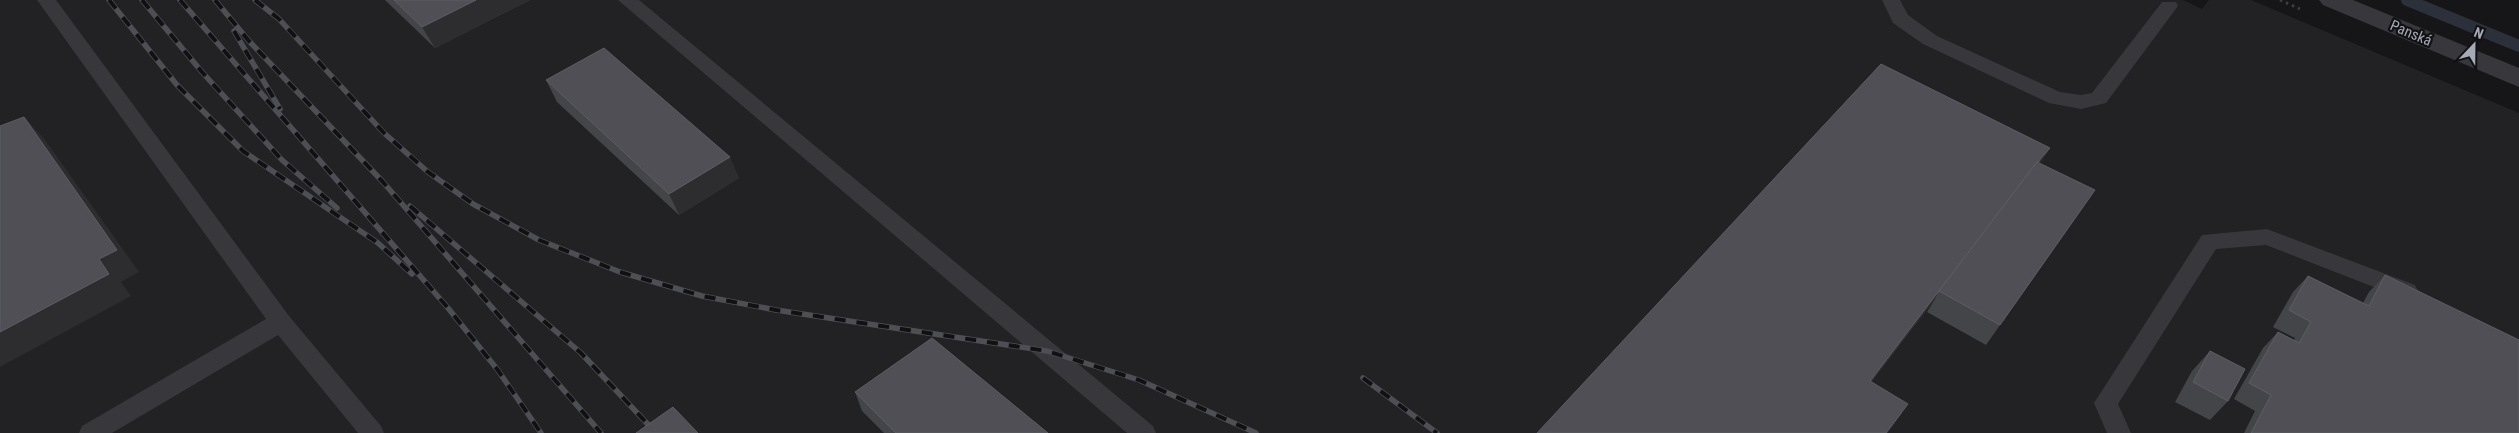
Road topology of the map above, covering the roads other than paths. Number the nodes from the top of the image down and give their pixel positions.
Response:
1 (46, 0) edge
2 (627, 0) edge
3 (1891, 0) edge
4 (2331, 0) edge
5 (2167, 2) edge
6 (2519, 78) edge
7 (2424, 299) edge
8 (281, 322) junction
9 (91, 433) edge
10 (372, 433) edge
11 (1144, 433) edge
12 (2119, 433) edge

1 - 8 lane
2 - 11 lane
3 - 5 lane
4 - 6 street, Panská
7 - 12 lane
8 - 9 lane
8 - 10 lane

